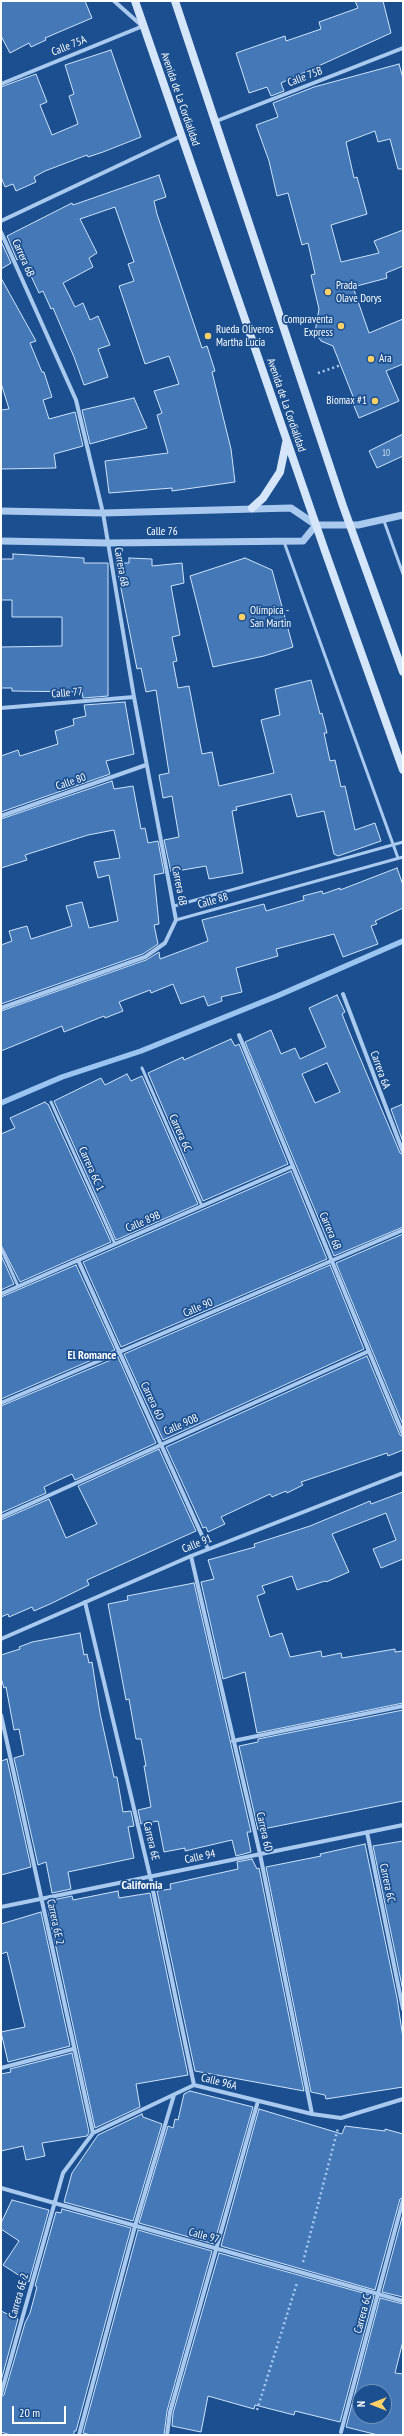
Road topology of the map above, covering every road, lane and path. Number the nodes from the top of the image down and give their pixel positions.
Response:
1 (114, 1) edge
2 (135, 1) edge
3 (175, 1) edge
4 (143, 26) junction
5 (403, 48) edge
6 (1, 84) edge
7 (214, 122) junction
8 (181, 136) junction
9 (1, 221) edge
10 (1, 232) edge
11 (341, 365) dead end
12 (318, 373) dead end
13 (286, 440) junction
14 (252, 508) junction
15 (1, 511) edge
16 (103, 513) junction
17 (403, 515) edge
18 (384, 521) junction
19 (316, 525) junction
20 (350, 525) junction
21 (1, 540) edge
22 (284, 542) junction
23 (108, 543) junction
24 (403, 574) edge
25 (403, 672) edge
26 (134, 696) junction
27 (1, 708) edge
28 (146, 765) junction
29 (403, 770) edge
30 (1, 816) edge
31 (403, 842) edge
32 (393, 846) junction
33 (403, 857) edge
34 (398, 858) junction
35 (174, 906) junction
36 (176, 920) junction
37 (343, 994) dead end
38 (1, 1008) edge
39 (239, 1034) dead end
40 (142, 1068) dead end
41 (51, 1102) dead end
42 (403, 1152) edge
43 (293, 1166) junction
44 (202, 1206) junction
45 (403, 1230) edge
46 (115, 1244) junction
47 (1, 1248) edge
48 (78, 1260) junction
49 (332, 1260) junction
50 (18, 1286) junction
51 (1, 1294) edge
52 (368, 1351) junction
53 (120, 1352) junction
54 (1, 1403) edge
55 (403, 1434) edge
56 (162, 1443) junction
57 (403, 1473) edge
58 (1, 1517) edge
59 (208, 1549) junction
60 (191, 1556) junction
61 (86, 1602) junction
62 (1, 1639) edge
63 (403, 1706) edge
64 (1, 1714) edge
65 (233, 1741) junction
66 (403, 1825) edge
67 (367, 1832) junction
68 (260, 1854) junction
69 (150, 1876) junction
70 (41, 1899) junction
71 (1, 1907) edge
72 (403, 2008) edge
73 (73, 2049) junction
74 (1, 2068) edge
75 (194, 2085) junction
76 (174, 2096) junction
77 (403, 2099) edge
78 (258, 2101) junction
79 (312, 2114) junction
80 (93, 2133) junction
81 (1, 2188) edge
82 (403, 2200) edge
83 (55, 2203) junction
84 (134, 2226) junction
85 (217, 2248) junction
86 (378, 2294) junction
87 (403, 2301) edge
88 (1, 2394) edge
89 (341, 2432) dead end
90 (79, 2435) edge
91 (167, 2435) edge

1 - 4 street
2 - 4 main road, Avenida de La Cordialidad
3 - 7 main road, Avenida de La Cordialidad
4 - 6 street, Calle 75A
4 - 8 main road, Avenida de La Cordialidad
5 - 7 street, Calle 75B
7 - 20 main road, Avenida de La Cordialidad
8 - 9 street
8 - 13 main road, Avenida de La Cordialidad
10 - 16 street, Carrera 6B
11 - 12 path
13 - 14 main road
13 - 19 main road, Avenida de La Cordialidad
14 - 16 street, Calle 76
14 - 19 street, Calle 76
15 - 16 street, Calle 76
16 - 23 street, Carrera 6B
17 - 18 street
18 - 20 street
18 - 24 lane
19 - 20 street
19 - 22 street, Calle 76
19 - 29 main road, Avenida de La Cordialidad
20 - 25 main road, Avenida de La Cordialidad
21 - 23 street, Calle 76
22 - 23 street, Calle 76
22 - 32 lane
23 - 26 street, Carrera 6B
26 - 27 street, Calle 77
26 - 28 street, Carrera 6B
28 - 30 street, Calle 80
28 - 35 street, Carrera 6B
31 - 32 lane, Calle 88
32 - 34 lane
32 - 35 lane, Calle 88
33 - 34 lane, Calle 88
34 - 36 lane, Calle 88
35 - 36 street, Carrera 6B
36 - 38 street
37 - 42 street, Carrera 6A
39 - 43 street, Carrera 6B
40 - 44 lane, Carrera 6C
41 - 46 lane, Carrera 6C 1
43 - 44 street, Calle 89B
43 - 49 street, Carrera 6B
44 - 46 street, Calle 89B
45 - 49 street, Calle 90
46 - 48 street, Calle 89B
47 - 50 lane
48 - 50 street, Calle 89B
48 - 53 street, Carrera 6D
49 - 52 street, Carrera 6B
49 - 53 street, Calle 90
50 - 51 street, Calle 89B
52 - 55 street, Carrera 6B
52 - 56 street, Calle 90B
53 - 54 street, Calle 90
53 - 56 street, Carrera 6D
56 - 58 street, Calle 90B
56 - 59 street, Carrera 6D
57 - 59 street, Calle 91
59 - 60 street, Calle 91
60 - 61 street, Calle 91
60 - 65 street, Carrera 6D
61 - 62 street, Calle 91
61 - 69 street, Carrera 6E
63 - 65 street
64 - 70 street, Carrera 6E 2
65 - 68 street, Carrera 6D
66 - 67 street, Calle 94
67 - 68 street, Calle 94
67 - 72 street, Carrera 6C
68 - 69 street, Calle 94
68 - 79 street, Carrera 6D
69 - 70 street, Calle 94
69 - 75 street, Carrera 6E
70 - 71 street, Calle 94
70 - 73 street, Carrera 6E 2
73 - 74 street
73 - 80 street, Carrera 6E 2
75 - 76 street, Calle 96A
75 - 78 street, Calle 96A
76 - 80 street, Calle 96A
76 - 84 street
77 - 79 street, Calle 96A
78 - 79 street, Calle 96A
78 - 85 street
80 - 83 street, Calle 96A
81 - 83 street, Calle 97
82 - 86 street, Carrera 6C
83 - 84 street, Calle 97
83 - 88 street, Carrera 6E 2
84 - 85 street, Calle 97
84 - 90 street
85 - 86 street, Calle 97
85 - 91 street
86 - 87 street, Calle 97
86 - 89 street, Carrera 6C

